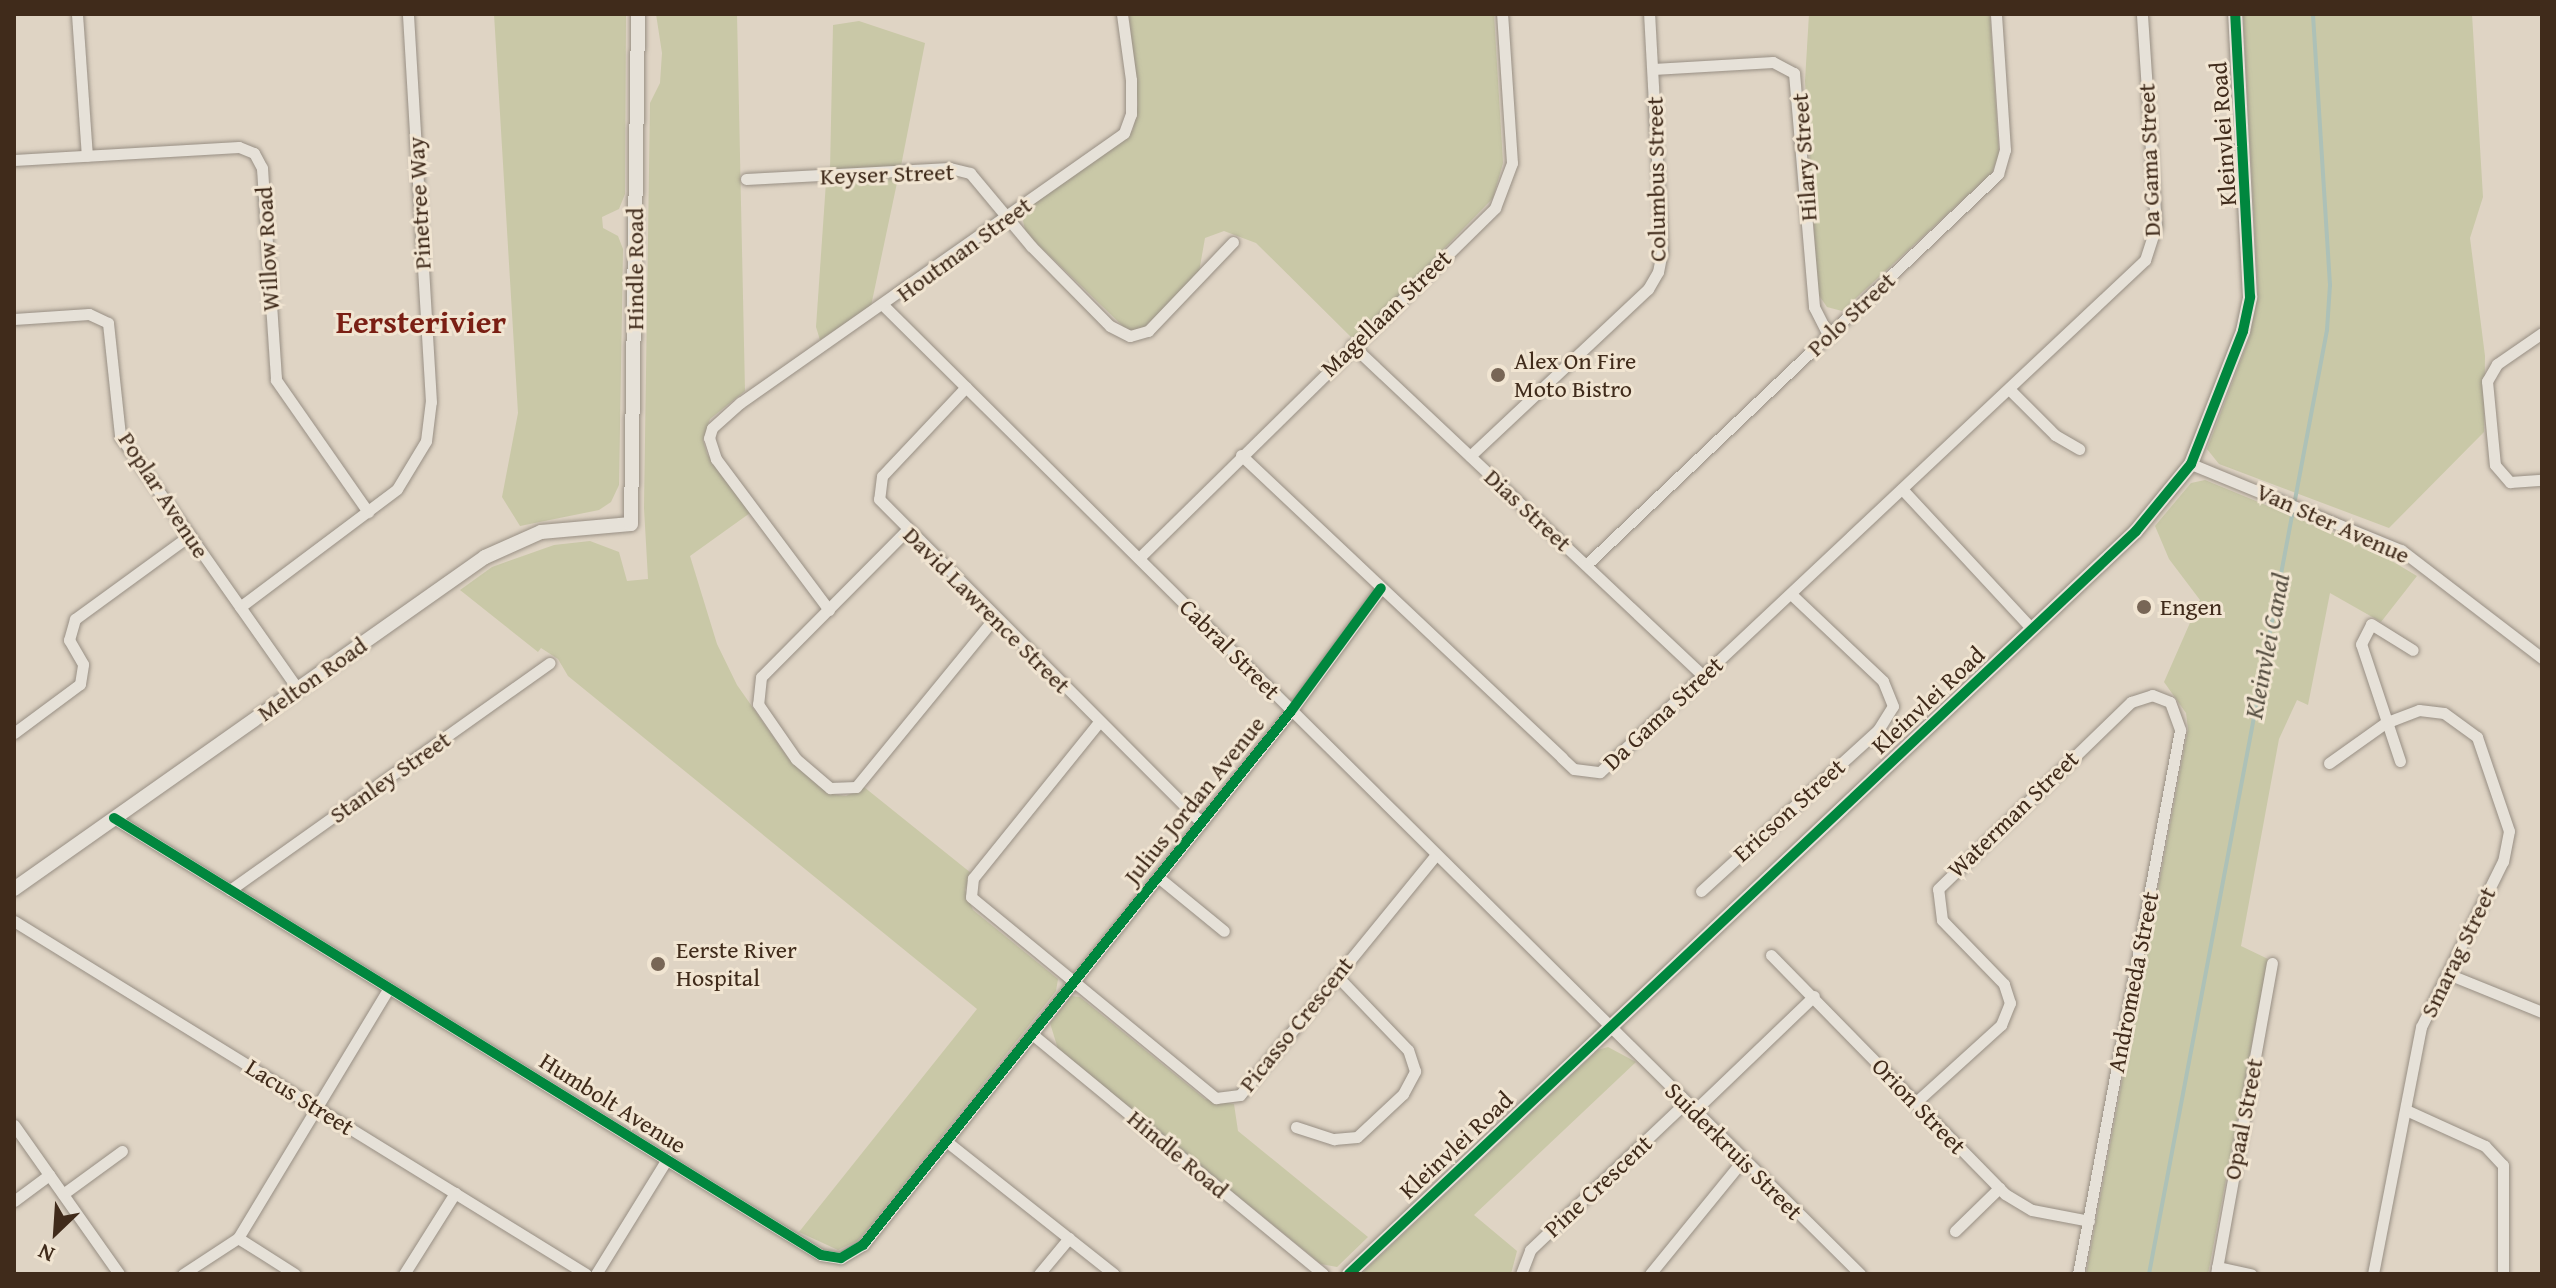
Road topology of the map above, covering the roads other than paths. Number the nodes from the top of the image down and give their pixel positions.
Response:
1 (77, 14) edge
2 (408, 14) edge
3 (638, 14) edge
4 (1122, 14) edge
5 (1502, 14) edge
6 (1649, 14) edge
7 (1996, 14) edge
8 (2142, 14) edge
9 (2235, 14) edge
10 (1653, 69) junction
11 (87, 156) junction
12 (14, 160) edge
13 (746, 179) dead end
14 (1007, 218) junction
15 (1233, 242) dead end
16 (884, 306) junction
17 (14, 319) edge
18 (2542, 333) edge
19 (1829, 336) junction
20 (1352, 345) junction
21 (966, 387) junction
22 (2009, 389) junction
23 (2079, 449) dead end
24 (1241, 455) junction
25 (1470, 456) junction
26 (2191, 464) junction
27 (2542, 480) edge
28 (1902, 489) junction
29 (368, 512) junction
30 (631, 524) joint
31 (907, 530) junction
32 (190, 535) junction
33 (1139, 558) junction
34 (1586, 565) junction
35 (1381, 588) junction
36 (1791, 594) junction
37 (240, 607) junction
38 (829, 610) junction
39 (995, 617) junction
40 (2032, 629) junction
41 (2413, 650) dead end
42 (2542, 658) edge
43 (550, 663) dead end
44 (1703, 676) junction
45 (298, 689) junction
46 (2162, 697) joint
47 (1291, 711) junction
48 (1099, 722) junction
49 (2385, 723) junction
50 (14, 733) edge
51 (2400, 761) dead end
52 (2329, 763) dead end
53 (114, 818) junction
54 (1201, 822) junction
55 (1436, 855) junction
56 (1158, 877) junction
57 (14, 889) edge
58 (230, 890) junction
59 (1701, 891) dead end
60 (14, 921) edge
61 (1224, 931) dead end
62 (1771, 955) dead end
63 (2272, 963) dead end
64 (2448, 974) junction
65 (1336, 975) junction
66 (1072, 983) junction
67 (389, 988) junction
68 (1814, 996) junction
69 (2542, 1012) edge
70 (1609, 1027) junction
71 (1032, 1034) junction
72 (1916, 1102) junction
73 (317, 1107) junction
74 (1690, 1107) junction
75 (2406, 1110) junction
76 (14, 1125) edge
77 (1296, 1127) dead end
78 (946, 1141) junction
79 (122, 1151) dead end
80 (667, 1159) junction
81 (1743, 1160) junction
82 (49, 1175) junction
83 (1999, 1188) junction
84 (455, 1193) junction
85 (63, 1194) junction
86 (14, 1201) edge
87 (2089, 1221) junction
88 (1955, 1231) dead end
89 (238, 1238) junction
90 (1069, 1238) junction
91 (1848, 1263) junction
92 (2216, 1271) edge
93 (119, 1274) edge
94 (183, 1274) edge
95 (295, 1274) edge
96 (404, 1274) edge
97 (586, 1274) edge
98 (596, 1274) edge
99 (1039, 1274) edge
100 (1114, 1274) edge
101 (1323, 1274) edge
102 (1349, 1274) edge
103 (1521, 1274) edge
104 (1650, 1274) edge
105 (1839, 1274) edge
106 (1860, 1274) edge
107 (2078, 1274) edge
108 (2251, 1274) edge
109 (2373, 1274) edge
110 (2503, 1274) edge

1 - 11 street
2 - 29 street, Pinetree Way
3 - 30 street, Hindle Road
4 - 14 street, Houtman Street
5 - 20 street, Magellaan Street
6 - 10 street, Columbus Street
7 - 19 street, Polo Street
8 - 22 street, Da Gama Street
9 - 26 street, Kleinvlei Road
10 - 19 street, Hilary Street
10 - 25 street, Columbus Street
11 - 12 street, Willow Road
11 - 29 street, Willow Road
13 - 14 street, Keyser Street
14 - 15 street, Keyser Street
14 - 16 street, Houtman Street
16 - 21 street, Cabral Street
16 - 38 street, Houtman Street
17 - 32 street, Poplar Avenue
18 - 27 street
19 - 34 street, Polo Street
20 - 24 street, Magellaan Street
20 - 25 street, Dias Street
21 - 31 street, David Lawrence Street
21 - 33 street, Cabral Street
22 - 23 street
22 - 28 street, Da Gama Street
24 - 33 street, Magellaan Street
24 - 35 street, Da Gama Street
25 - 34 street, Dias Street
26 - 40 street, Kleinvlei Road
26 - 42 street, Van Ster Avenue
28 - 36 street, Da Gama Street
28 - 40 street
29 - 37 street, Pinetree Way
30 - 45 street, Melton Road
31 - 38 street
31 - 39 street, David Lawrence Street
32 - 37 street, Poplar Avenue
32 - 50 street
33 - 47 street, Cabral Street
34 - 44 street, Dias Street
35 - 44 street, Da Gama Street
35 - 47 street, Julius Jordan Avenue
36 - 44 street, Da Gama Street
36 - 59 street, Ericson Street
37 - 45 street, Poplar Avenue
38 - 39 street
39 - 48 street, David Lawrence Street
40 - 70 street, Kleinvlei Road
41 - 49 street
43 - 58 street, Stanley Street
45 - 53 street, Melton Road
46 - 72 street, Waterman Street
46 - 87 street, Andromeda Street
47 - 54 street, Julius Jordan Avenue
47 - 55 street, Cabral Street
48 - 54 street, David Lawrence Street
48 - 66 street, Picasso Crescent
49 - 51 street
49 - 52 street, Smarag Street
49 - 64 street, Smarag Street
53 - 57 street, Melton Road
53 - 58 street, Humbolt Avenue
54 - 56 street, Julius Jordan Avenue
55 - 65 street, Picasso Crescent
55 - 70 street, Cabral Street
56 - 61 street
56 - 66 street, Julius Jordan Avenue
58 - 67 street, Humbolt Avenue
60 - 73 street, Lacus Street
62 - 68 street, Orion Street
63 - 92 street, Opaal Street
64 - 69 street
64 - 75 street, Smarag Street
65 - 66 street, Picasso Crescent
65 - 77 street
66 - 71 street, Julius Jordan Avenue
67 - 73 street
67 - 80 street, Humbolt Avenue
68 - 72 street, Orion Street
68 - 74 street, Pine Crescent
70 - 74 street, Suiderkruis Street
70 - 102 street, Kleinvlei Road
71 - 78 street, Humbolt Avenue
71 - 101 street, Hindle Road
72 - 83 street, Orion Street
73 - 84 street, Lacus Street
73 - 89 street
74 - 81 street, Suiderkruis Street
74 - 103 street, Pine Crescent
75 - 109 street, Smarag Street
75 - 110 street
76 - 82 street
78 - 80 street, Humbolt Avenue
78 - 90 street
79 - 85 street
80 - 98 street
81 - 91 street, Suiderkruis Street
81 - 104 street
82 - 85 street
82 - 86 street
83 - 87 street, Orion Street
83 - 88 street
84 - 96 street
84 - 97 street, Lacus Street
85 - 93 street
87 - 107 street, Andromeda Street
89 - 94 street
89 - 95 street
90 - 99 street
90 - 100 street
91 - 105 street
91 - 106 street, Suiderkruis Street
92 - 108 street

